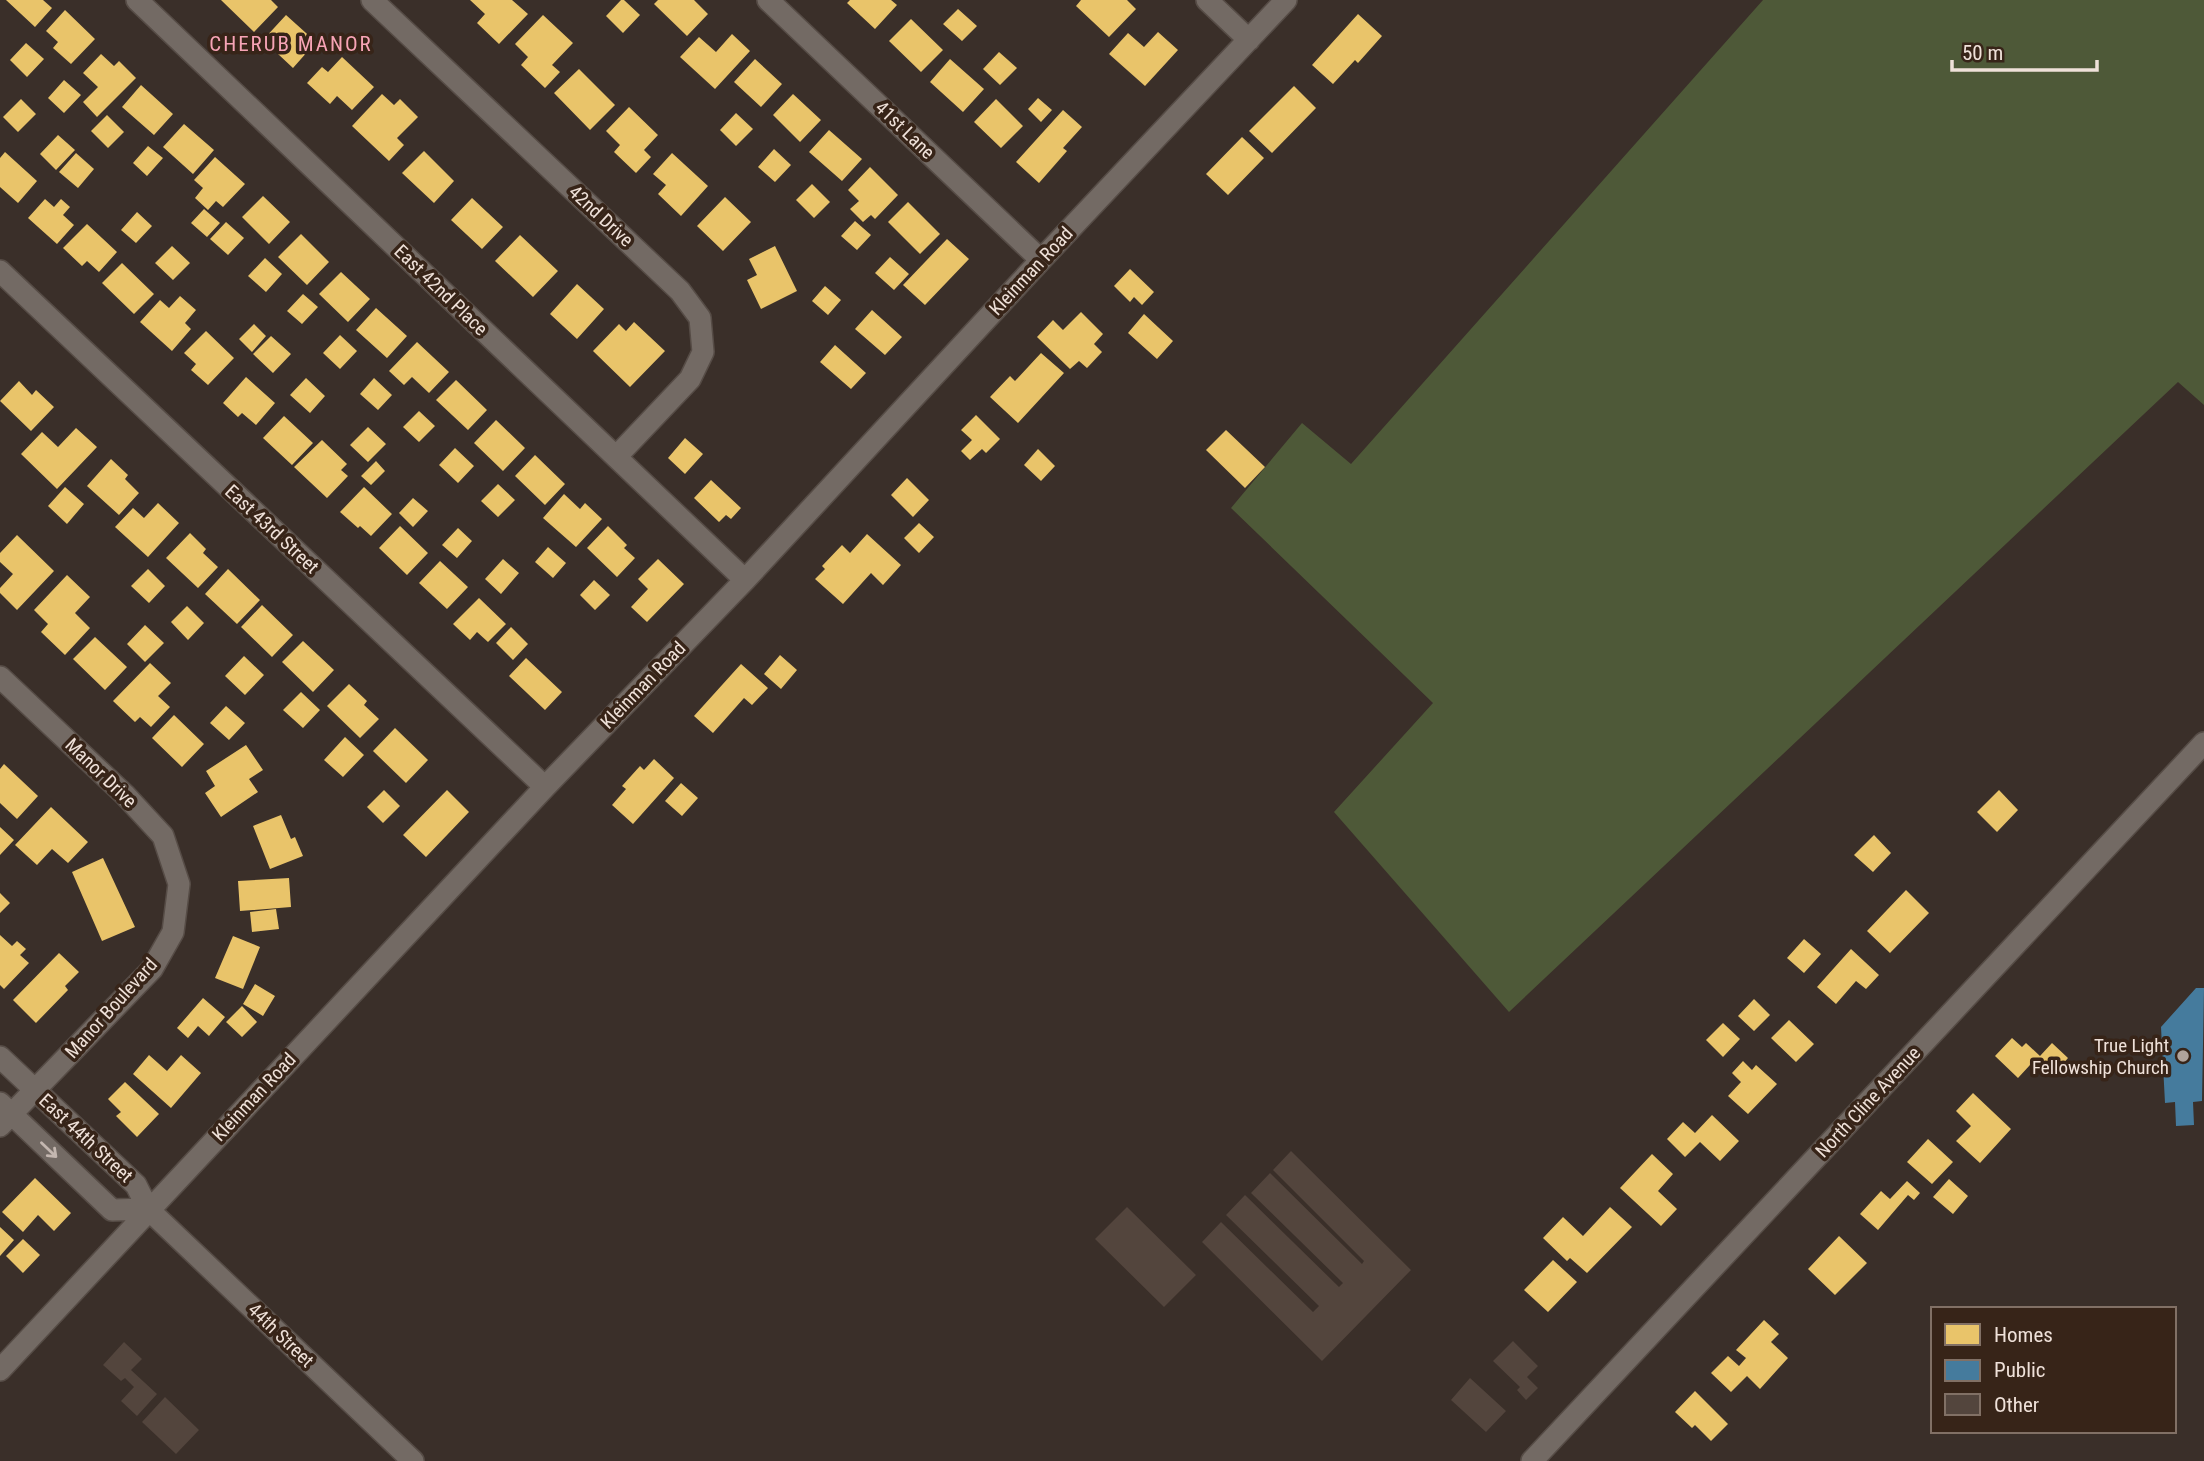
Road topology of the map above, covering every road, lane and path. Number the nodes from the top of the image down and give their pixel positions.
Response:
1 (137, 0) edge
2 (372, 0) edge
3 (768, 0) edge
4 (1207, 0) edge
5 (1286, 0) edge
6 (1249, 40) junction
7 (1041, 260) junction
8 (0, 271) edge
9 (616, 457) junction
10 (745, 580) junction
11 (0, 677) edge
12 (2204, 743) edge
13 (545, 787) junction
14 (179, 884) joint
15 (0, 1057) edge
16 (35, 1090) junction
17 (4, 1114) edge
18 (148, 1209) junction
19 (0, 1370) edge
20 (413, 1461) edge
21 (1532, 1461) edge

1 - 9 street, East 42nd Place
2 - 9 street, 42nd Drive
3 - 7 street, 41st Lane
4 - 6 street
5 - 6 street, Kleinman Road
6 - 7 street, Kleinman Road
7 - 10 street, Kleinman Road
8 - 13 street, East 43rd Street
9 - 10 street, East 42nd Place
10 - 13 street, Kleinman Road
11 - 14 street, Manor Drive
12 - 21 street, North Cline Avenue
13 - 18 street, Kleinman Road
14 - 16 street, Manor Boulevard
15 - 16 street, East 44th Street
16 - 17 street, Manor Boulevard
16 - 18 street, East 44th Street
17 -> 18 street, East 44th Street
18 - 19 street, Kleinman Road
18 - 20 street, 44th Street

